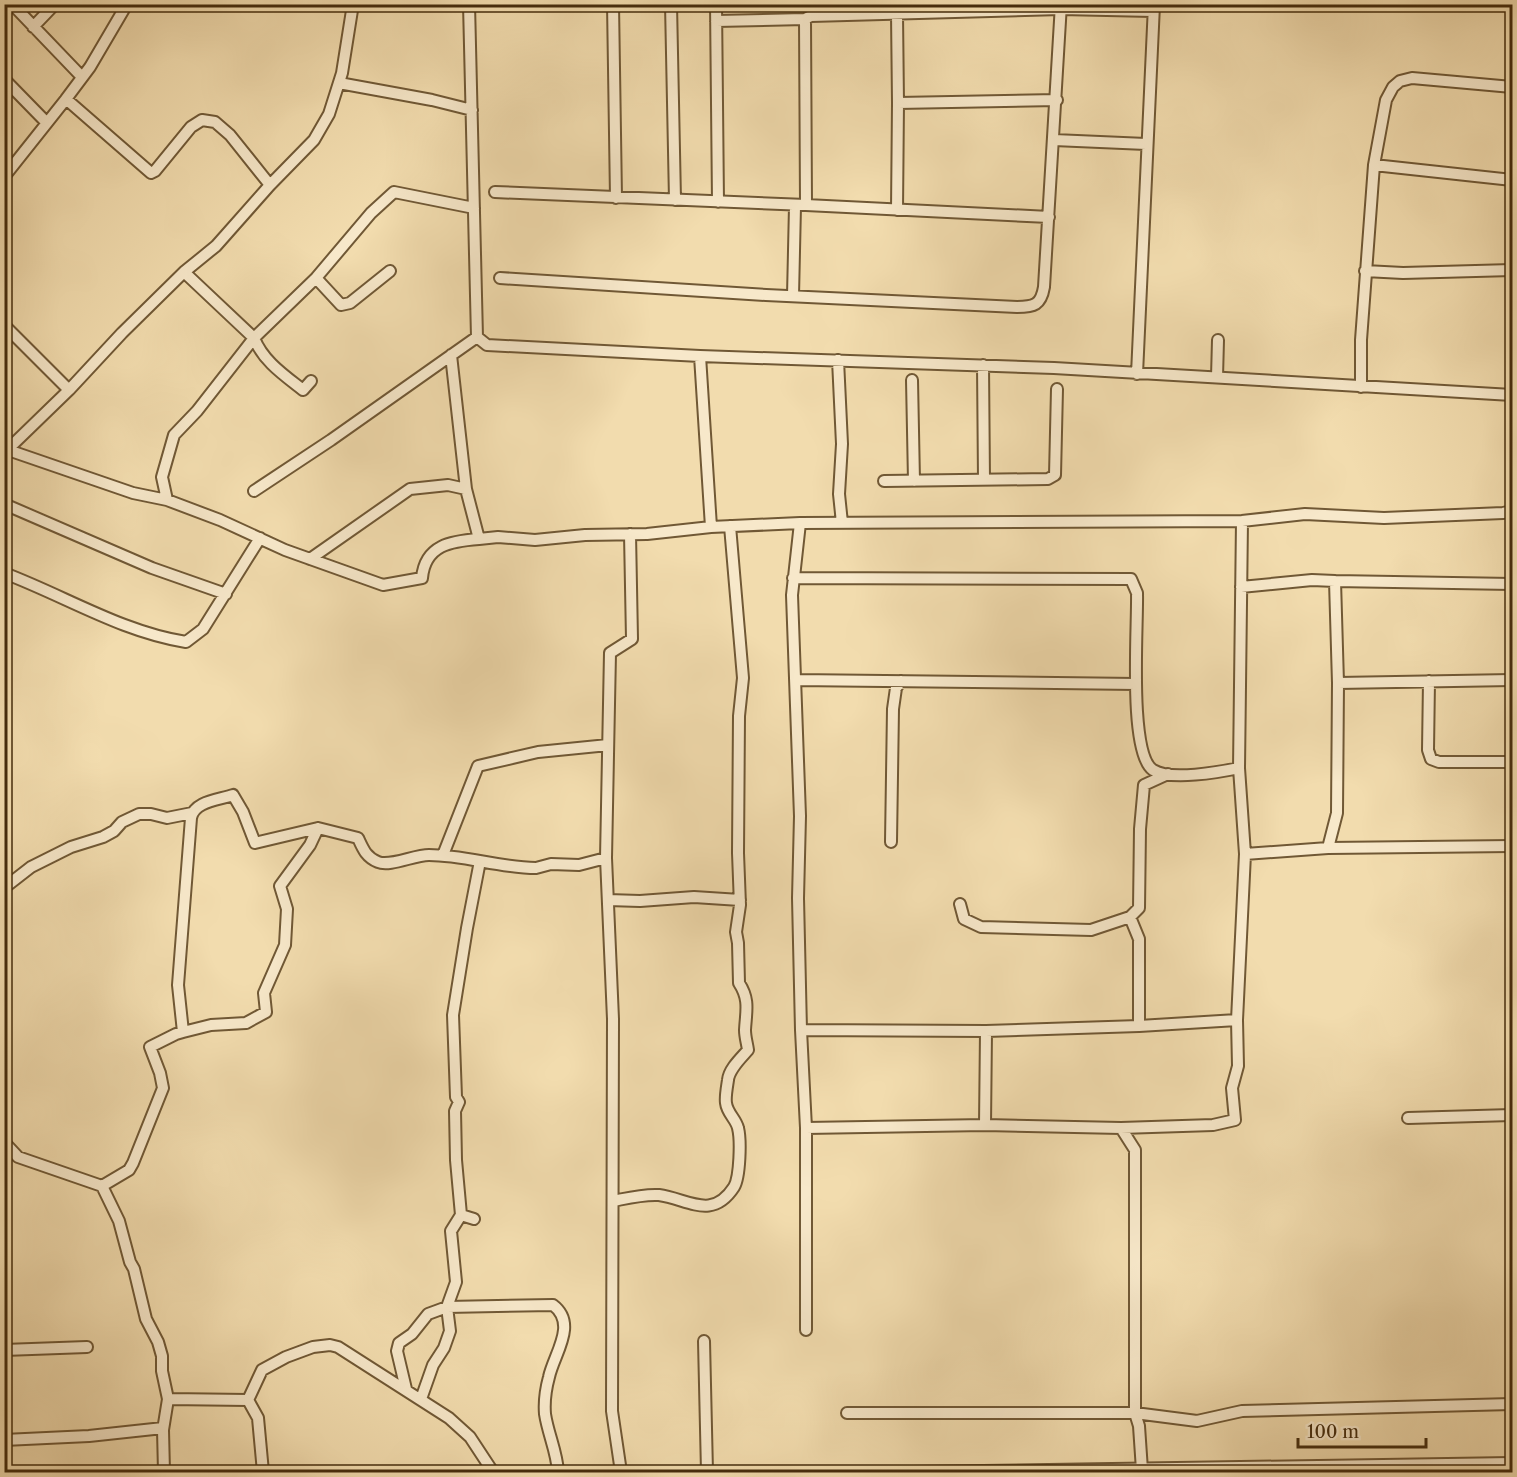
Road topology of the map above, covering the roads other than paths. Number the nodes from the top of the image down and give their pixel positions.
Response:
1 (12, 4) edge
2 (54, 4) edge
3 (127, 4) edge
4 (353, 4) edge
5 (469, 4) edge
6 (613, 4) edge
7 (671, 4) edge
8 (716, 4) edge
9 (1061, 7) edge
10 (1154, 8) edge
11 (897, 14) junction
12 (805, 19) junction
13 (716, 21) junction
14 (33, 27) junction
15 (82, 77) junction
16 (4, 79) edge
17 (339, 83) junction
18 (1512, 87) edge
19 (66, 99) junction
20 (1057, 100) junction
21 (898, 104) junction
22 (472, 110) junction
23 (46, 122) junction
24 (1054, 140) junction
25 (1146, 144) junction
26 (1374, 165) junction
27 (4, 177) edge
28 (1512, 180) edge
29 (270, 185) junction
30 (495, 192) dead end
31 (616, 198) junction
32 (675, 200) junction
33 (718, 202) junction
34 (800, 206) junction
35 (474, 208) junction
36 (897, 210) junction
37 (1049, 217) junction
38 (1512, 270) edge
39 (390, 271) dead end
40 (1365, 271) junction
41 (184, 272) junction
42 (316, 278) junction
43 (500, 278) dead end
44 (793, 296) junction
45 (4, 325) edge
46 (477, 337) junction
47 (254, 338) junction
48 (1218, 340) dead end
49 (451, 355) junction
50 (699, 356) junction
51 (838, 360) junction
52 (983, 365) junction
53 (1137, 374) junction
54 (1216, 377) junction
55 (912, 380) dead end
56 (311, 381) dead end
57 (1361, 387) junction
58 (1057, 389) dead end
59 (69, 390) junction
60 (1512, 395) edge
61 (6, 451) edge
62 (984, 480) junction
63 (884, 481) dead end
64 (914, 481) junction
65 (466, 489) junction
66 (254, 491) dead end
67 (167, 500) junction
68 (4, 504) edge
69 (1512, 511) edge
70 (1242, 521) junction
71 (800, 523) junction
72 (842, 523) junction
73 (730, 526) junction
74 (711, 527) junction
75 (630, 534) junction
76 (260, 538) junction
77 (478, 539) junction
78 (310, 559) junction
79 (4, 573) edge
80 (793, 578) junction
81 (1335, 581) junction
82 (1512, 584) edge
83 (1241, 587) junction
84 (226, 594) junction
85 (796, 680) junction
86 (1512, 680) edge
87 (901, 681) junction
88 (1429, 681) junction
89 (1338, 683) junction
90 (1136, 684) junction
91 (608, 745) junction
92 (1512, 762) edge
93 (1239, 768) junction
94 (1168, 774) junction
95 (192, 813) junction
96 (318, 828) junction
97 (891, 842) dead end
98 (1512, 846) edge
99 (1328, 848) junction
100 (1245, 854) junction
101 (443, 855) junction
102 (606, 858) junction
103 (480, 861) junction
104 (4, 888) edge
105 (608, 900) junction
106 (740, 900) junction
107 (960, 904) dead end
108 (1130, 917) junction
109 (1238, 1020) junction
110 (1139, 1026) junction
111 (801, 1030) junction
112 (986, 1031) junction
113 (183, 1032) junction
114 (1512, 1115) edge
115 (1408, 1118) dead end
116 (985, 1125) junction
117 (806, 1128) junction
118 (1121, 1128) junction
119 (4, 1142) edge
120 (102, 1186) junction
121 (613, 1201) junction
122 (461, 1215) junction
123 (474, 1219) dead end
124 (447, 1307) junction
125 (806, 1330) dead end
126 (704, 1341) dead end
127 (87, 1347) dead end
128 (4, 1350) edge
129 (406, 1389) junction
130 (168, 1399) junction
131 (421, 1399) junction
132 (248, 1400) junction
133 (1512, 1404) edge
134 (847, 1413) dead end
135 (1135, 1413) junction
136 (163, 1428) junction
137 (4, 1440) edge
138 (1512, 1463) edge
139 (1142, 1470) junction
140 (164, 1473) edge
141 (263, 1473) edge
142 (493, 1473) edge
143 (558, 1473) edge
144 (621, 1473) edge
145 (706, 1473) edge
146 (912, 1473) edge

1 - 14 street
2 - 14 street
3 - 15 street
4 - 17 street
5 - 22 street
6 - 31 street
7 - 32 street
8 - 13 street
9 - 10 street
9 - 11 street
9 - 20 street
10 - 25 street
11 - 12 street
11 - 21 street
12 - 13 street
12 - 34 street
13 - 33 street
14 - 15 street
15 - 19 street
16 - 23 street
17 - 22 street
17 - 29 street
18 - 26 street
19 - 23 street
19 - 29 street
20 - 21 street
20 - 24 street
21 - 36 street
22 - 35 street
23 - 27 street
24 - 25 street
24 - 37 street
25 - 53 street
26 - 28 street
26 - 40 street
29 - 41 street
30 - 31 street
31 - 32 street
32 - 33 street
33 - 34 street
34 - 36 street
34 - 44 street
35 - 42 street
35 - 46 street
36 - 37 street
37 - 44 street
38 - 40 street
39 - 42 street
40 - 57 street
41 - 47 street
41 - 59 street
42 - 47 street
43 - 44 street
45 - 59 street
46 - 49 street
46 - 50 street
47 - 56 street
47 - 67 street
48 - 54 street
49 - 65 street
49 - 66 street
50 - 51 street
50 - 74 street
51 - 52 street
51 - 72 street
52 - 53 street
52 - 62 street
53 - 54 street
54 - 57 street
55 - 64 street
57 - 60 street
58 - 62 street
59 - 61 street
61 - 67 street
62 - 64 street
63 - 64 street
65 - 77 street
65 - 78 street
67 - 76 street
68 - 84 street
69 - 70 street
70 - 72 street
70 - 83 street
71 - 72 street
71 - 73 street
71 - 80 street
73 - 74 street
73 - 106 street
74 - 75 street
75 - 77 street
75 - 91 street
76 - 78 street
76 - 84 street
77 - 78 street
79 - 84 street
80 - 85 street
80 - 90 street
81 - 82 street
81 - 83 street
81 - 89 street
83 - 93 street
85 - 87 street
85 - 111 street
86 - 88 street
87 - 90 street
87 - 97 street
88 - 89 street
88 - 92 street
89 - 99 street
90 - 94 street
91 - 101 street
91 - 102 street
93 - 94 street
93 - 100 street
94 - 108 street
95 - 96 street
95 - 104 street
95 - 113 street
96 - 101 street
96 - 113 street
98 - 99 street
99 - 100 street
100 - 109 street
101 - 103 street
102 - 103 street
102 - 105 street
103 - 122 street
105 - 106 street
105 - 121 street
106 - 121 street
107 - 108 street
108 - 110 street
109 - 110 street
109 - 118 street
110 - 112 street
111 - 112 street
111 - 117 street
112 - 116 street
113 - 120 street
114 - 115 street
116 - 117 street
116 - 118 street
117 - 125 street
118 - 135 street
119 - 120 street
120 - 130 street
121 - 144 street
122 - 123 street
122 - 124 street
124 - 129 street
124 - 131 street
124 - 143 street
126 - 145 street
127 - 128 street
129 - 131 street
129 - 132 street
130 - 132 street
130 - 136 street
131 - 142 street
132 - 141 street
133 - 135 street
134 - 135 street
135 - 139 street
136 - 137 street
136 - 140 street
138 - 139 street
139 - 146 street

